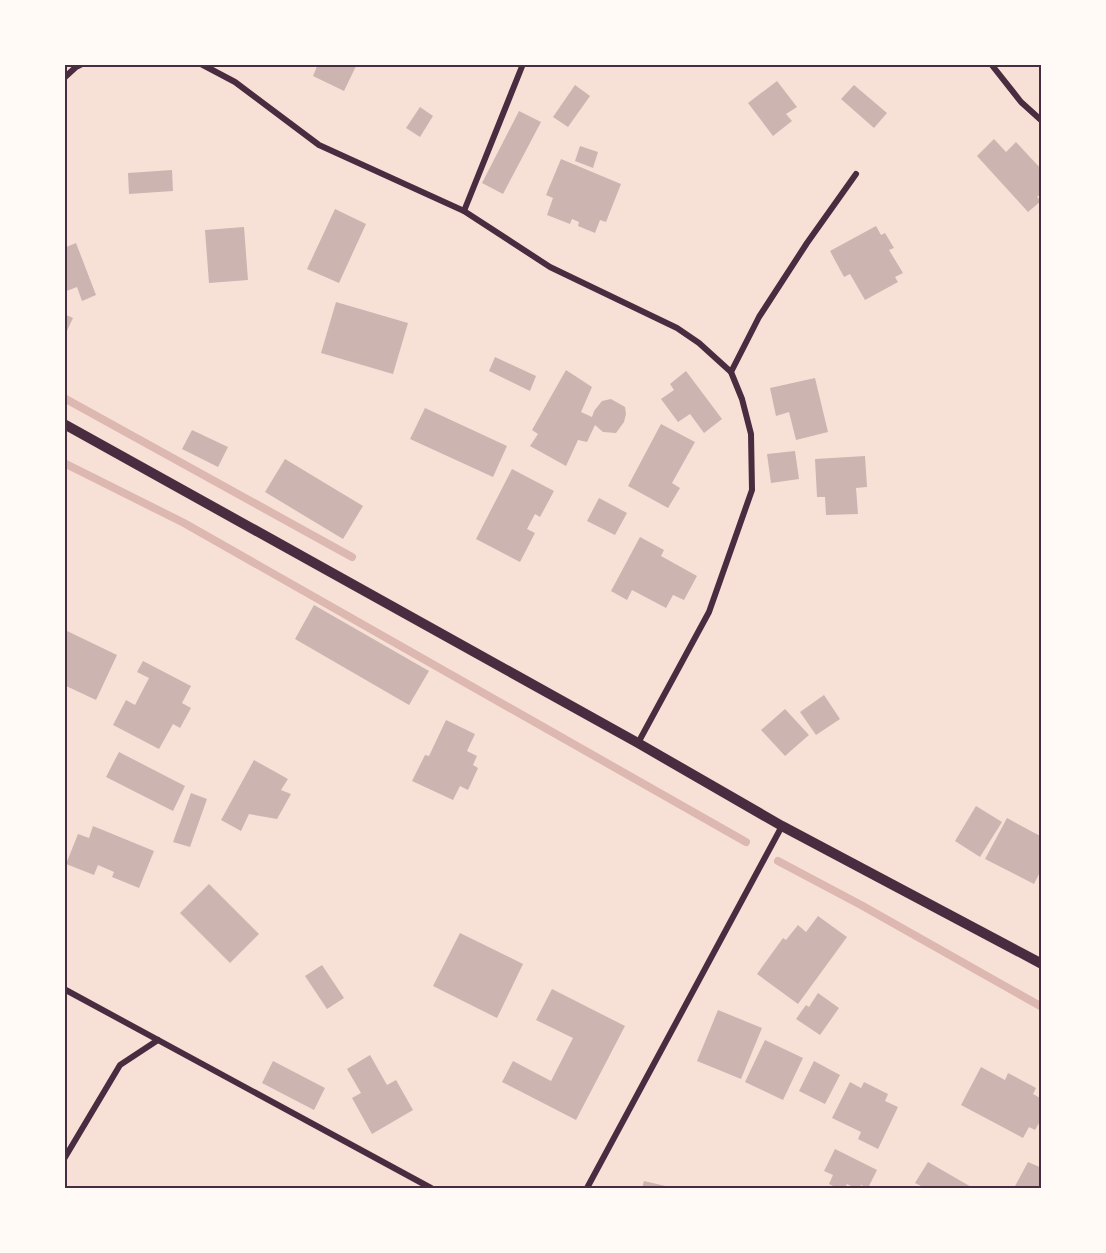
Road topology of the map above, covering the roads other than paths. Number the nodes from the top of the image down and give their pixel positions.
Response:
1 (82, 64) edge
2 (201, 64) edge
3 (524, 64) edge
4 (991, 64) edge
5 (64, 78) edge
6 (1041, 121) edge
7 (856, 174) dead end
8 (464, 211) junction
9 (731, 372) junction
10 (64, 424) edge
11 (638, 743) junction
12 (782, 826) junction
13 (1041, 964) edge
14 (64, 989) edge
15 (158, 1040) junction
16 (64, 1159) edge
17 (431, 1188) edge
18 (587, 1188) edge

1 - 5 street
2 - 8 street
3 - 8 street
4 - 6 street
7 - 9 street
8 - 9 street
9 - 11 street
10 - 11 street
11 - 12 street
12 - 13 street
12 - 18 street
14 - 15 street
15 - 16 street
15 - 17 street

